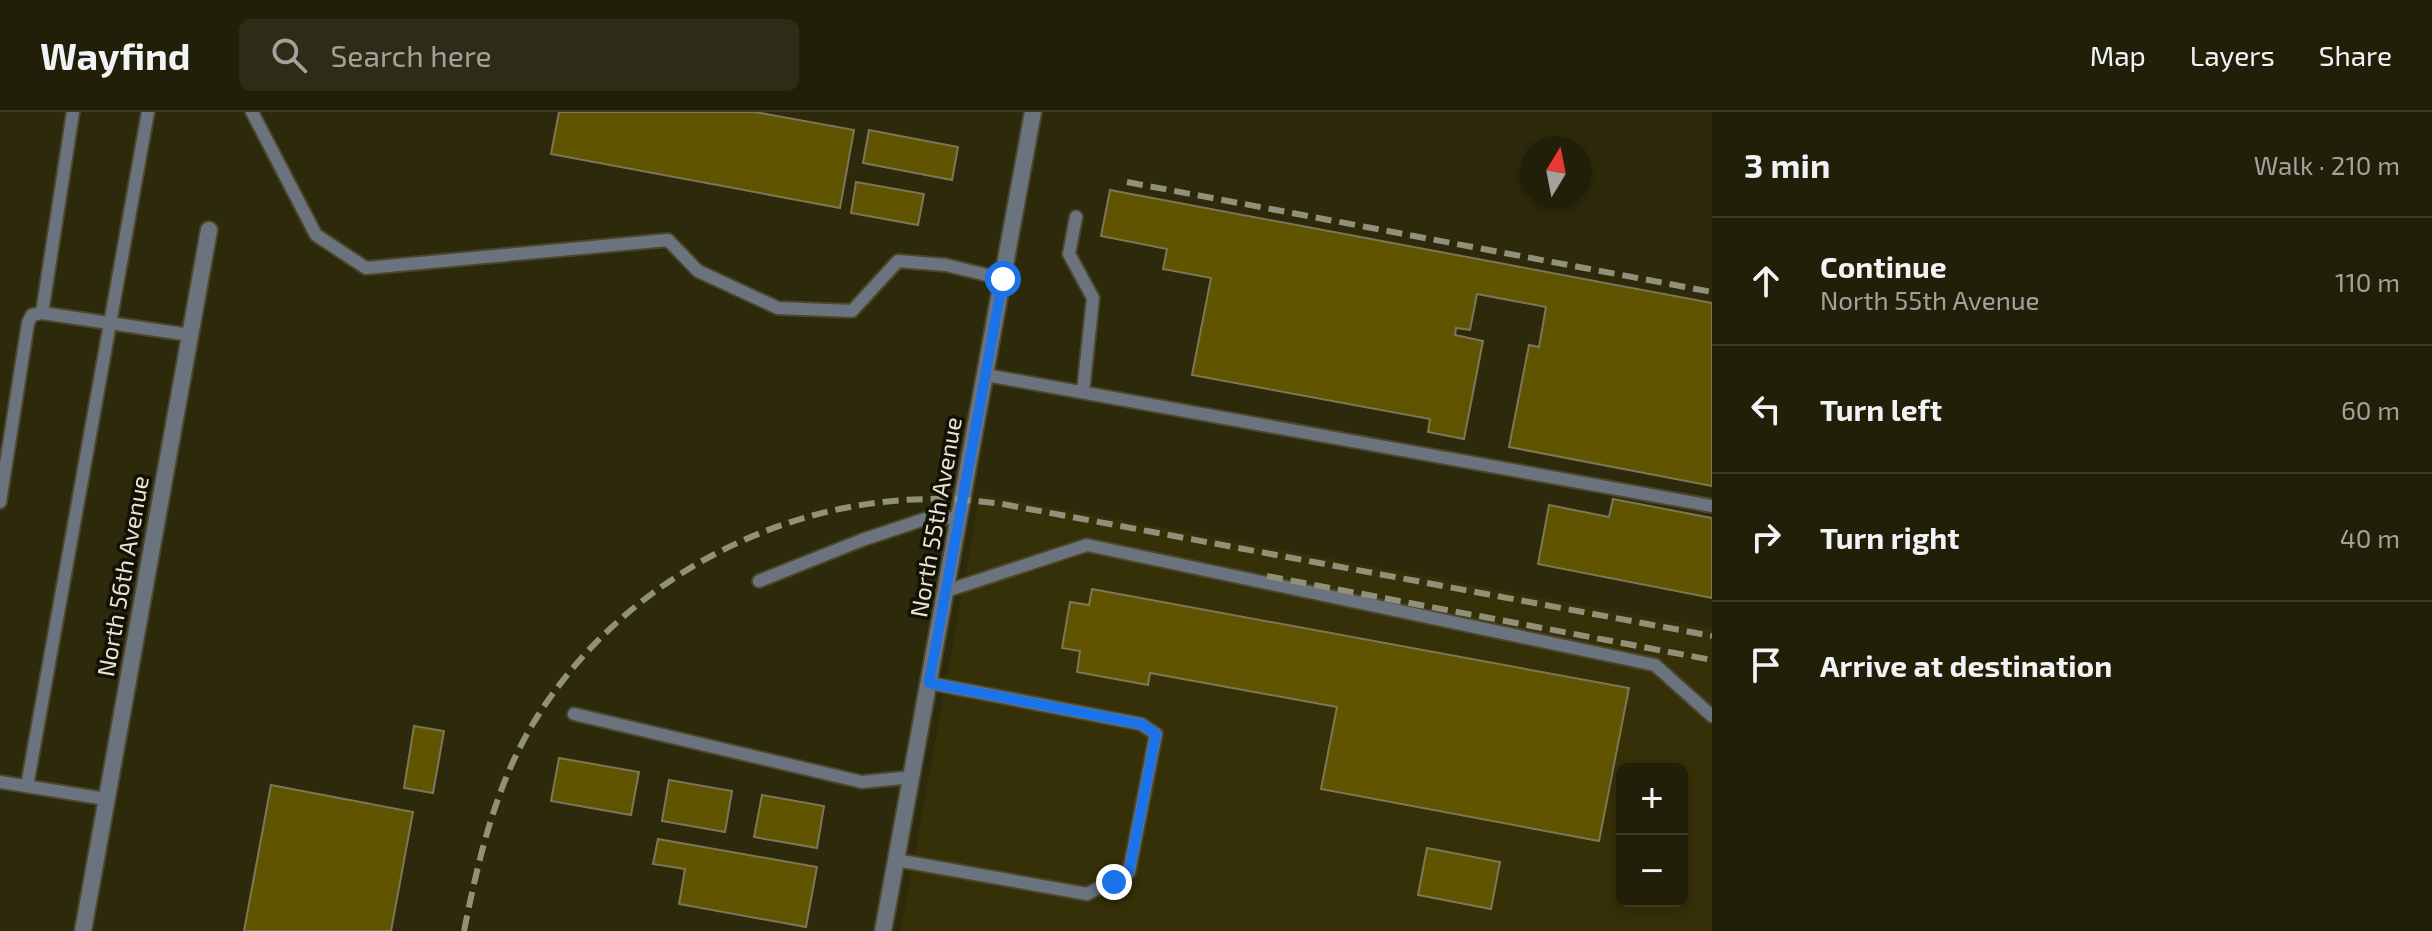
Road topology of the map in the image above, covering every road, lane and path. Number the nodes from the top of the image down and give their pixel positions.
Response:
1 (73, 112) edge
2 (148, 112) edge
3 (252, 112) edge
4 (1033, 112) edge
5 (1076, 217) dead end
6 (209, 230) dead end
7 (1003, 279) junction
8 (42, 313) junction
9 (111, 323) junction
10 (190, 335) junction
11 (986, 375) junction
12 (1083, 392) junction
13 (0, 502) edge
14 (1712, 506) edge
15 (960, 518) junction
16 (759, 581) dead end
17 (946, 591) junction
18 (929, 683) junction
19 (574, 714) dead end
20 (1712, 716) edge
21 (912, 777) junction
22 (0, 782) edge
23 (27, 786) junction
24 (106, 799) junction
25 (896, 860) junction
26 (83, 931) edge
27 (883, 931) edge

1 - 8 lane
2 - 9 lane
3 - 7 lane
4 - 7 street, North 55th Avenue
5 - 12 lane
6 - 10 street, North 56th Avenue
7 - 11 street, North 55th Avenue
8 - 9 lane
8 - 13 lane
9 - 10 lane
9 - 23 lane
10 - 24 street, North 56th Avenue
11 - 12 lane
11 - 15 street, North 55th Avenue
12 - 14 lane
15 - 16 lane
15 - 17 street, North 55th Avenue
17 - 18 street, North 55th Avenue
17 - 20 lane
18 - 21 street, North 55th Avenue
18 - 25 lane
19 - 21 lane
21 - 25 street, North 55th Avenue
22 - 23 lane
23 - 24 lane
24 - 26 street, North 56th Avenue
25 - 27 street, North 55th Avenue

